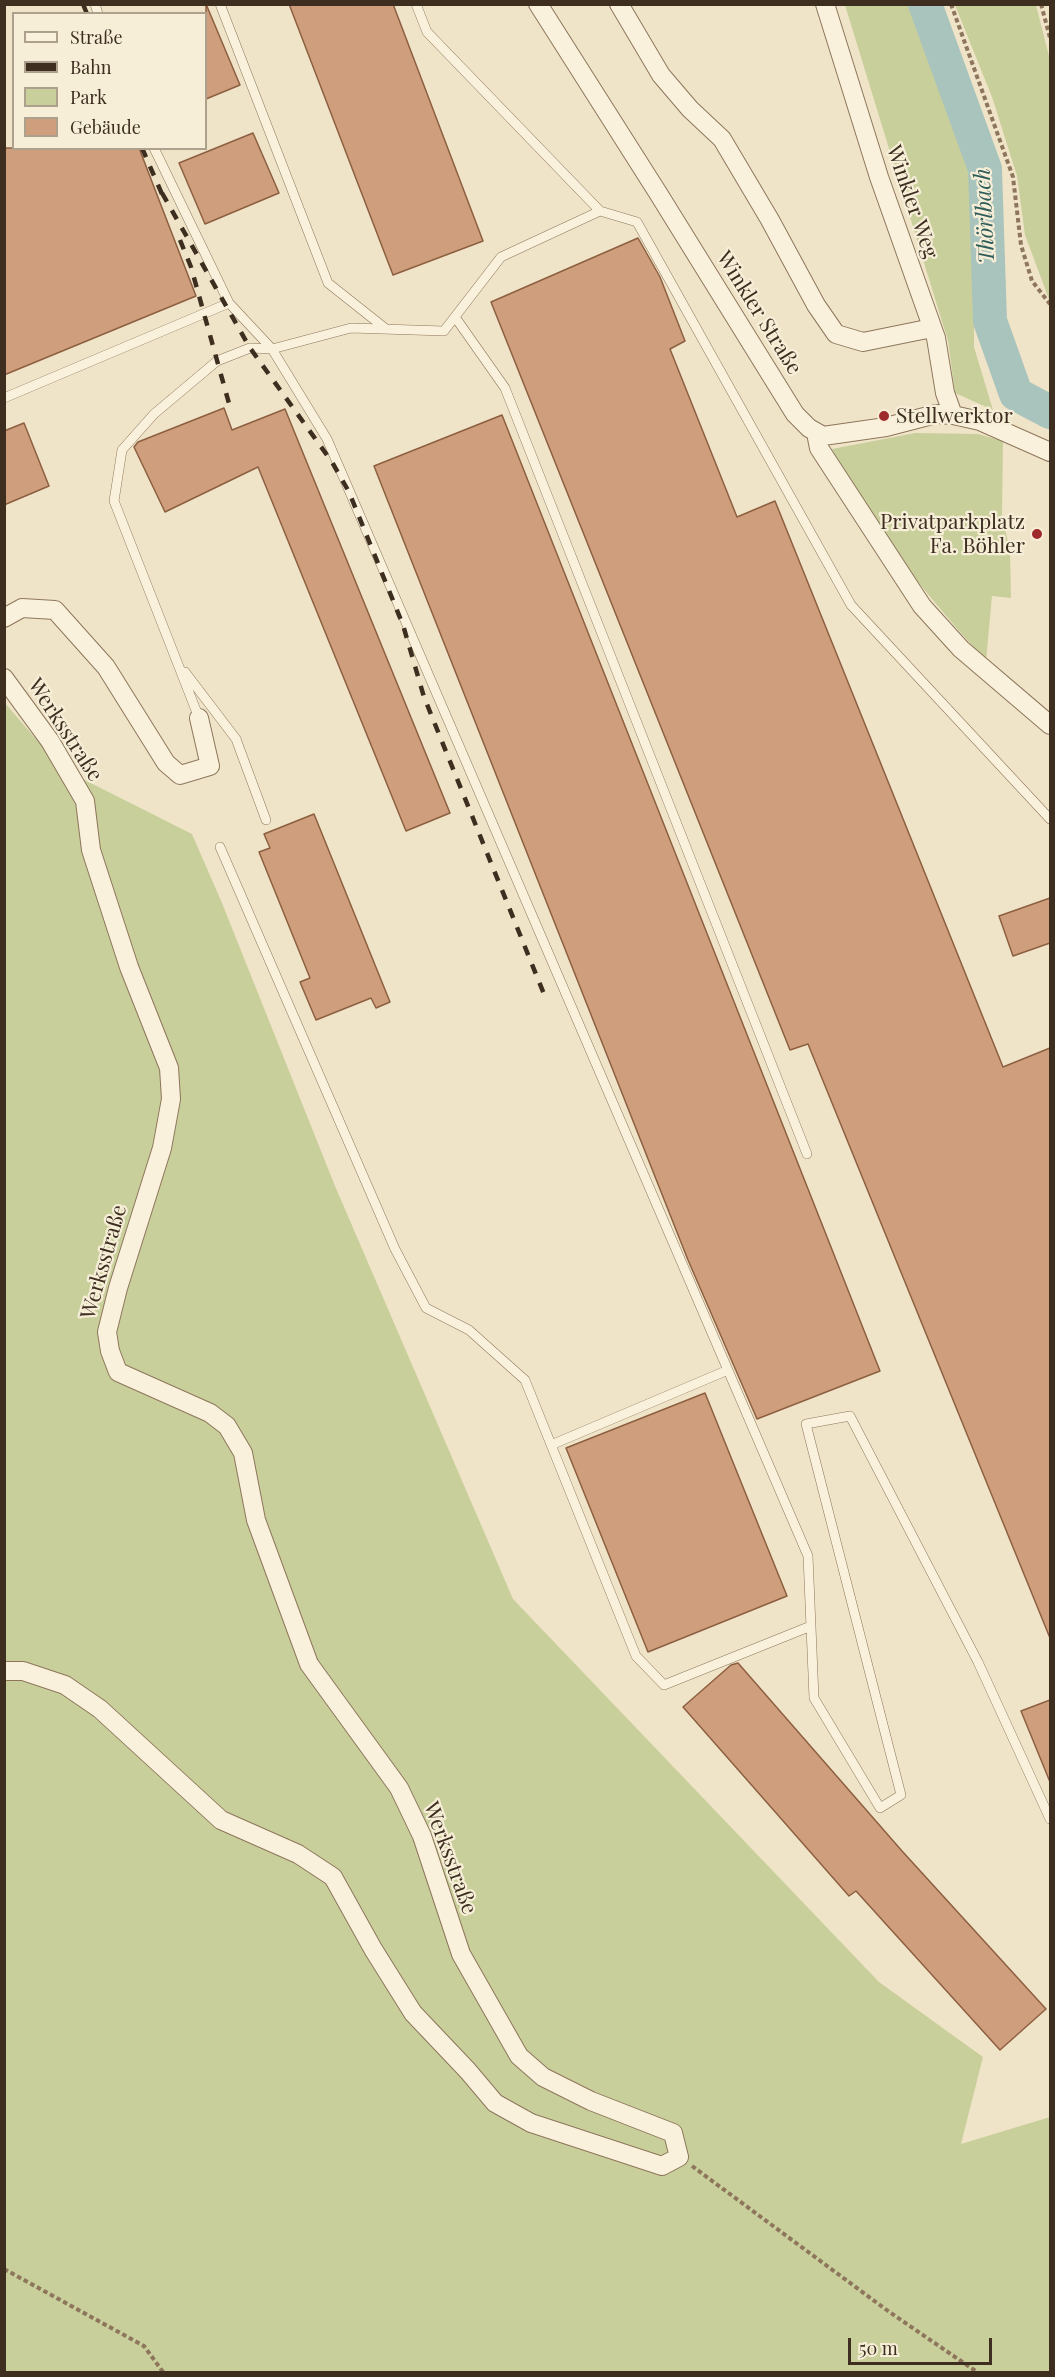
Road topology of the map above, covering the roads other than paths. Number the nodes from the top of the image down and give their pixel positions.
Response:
1 (220, 4) edge
2 (416, 4) edge
3 (538, 4) edge
4 (619, 4) edge
5 (825, 4) edge
6 (155, 150) edge
7 (600, 211) junction
8 (229, 303) junction
9 (455, 317) junction
10 (932, 328) junction
11 (386, 329) junction
12 (272, 349) junction
13 (4, 398) edge
14 (953, 415) junction
15 (816, 433) junction
16 (1050, 452) edge
17 (4, 618) edge
18 (178, 663) junction
19 (4, 678) edge
20 (199, 718) joint
21 (1050, 725) edge
22 (1050, 819) edge
23 (266, 820) dead end
24 (220, 847) dead end
25 (807, 1154) dead end
26 (728, 1370) junction
27 (551, 1445) junction
28 (811, 1626) junction
29 (4, 1671) edge
30 (1050, 1819) edge

1 - 11 lane
2 - 7 lane
3 - 15 street, Winkler Straße
4 - 10 street
5 - 10 street, Winkler Weg
6 - 8 lane
7 - 9 lane
7 - 22 lane
8 - 12 lane
8 - 13 lane
9 - 11 lane
9 - 25 lane
10 - 14 street, Winkler Weg
11 - 12 lane
12 - 18 lane
12 - 26 lane
14 - 15 street
14 - 16 street
15 - 21 street
17 - 20 street
18 - 20 lane
18 - 23 lane
19 - 29 street, Werksstraße
24 - 27 lane
26 - 27 lane
26 - 28 lane
27 - 28 lane
28 - 30 lane

